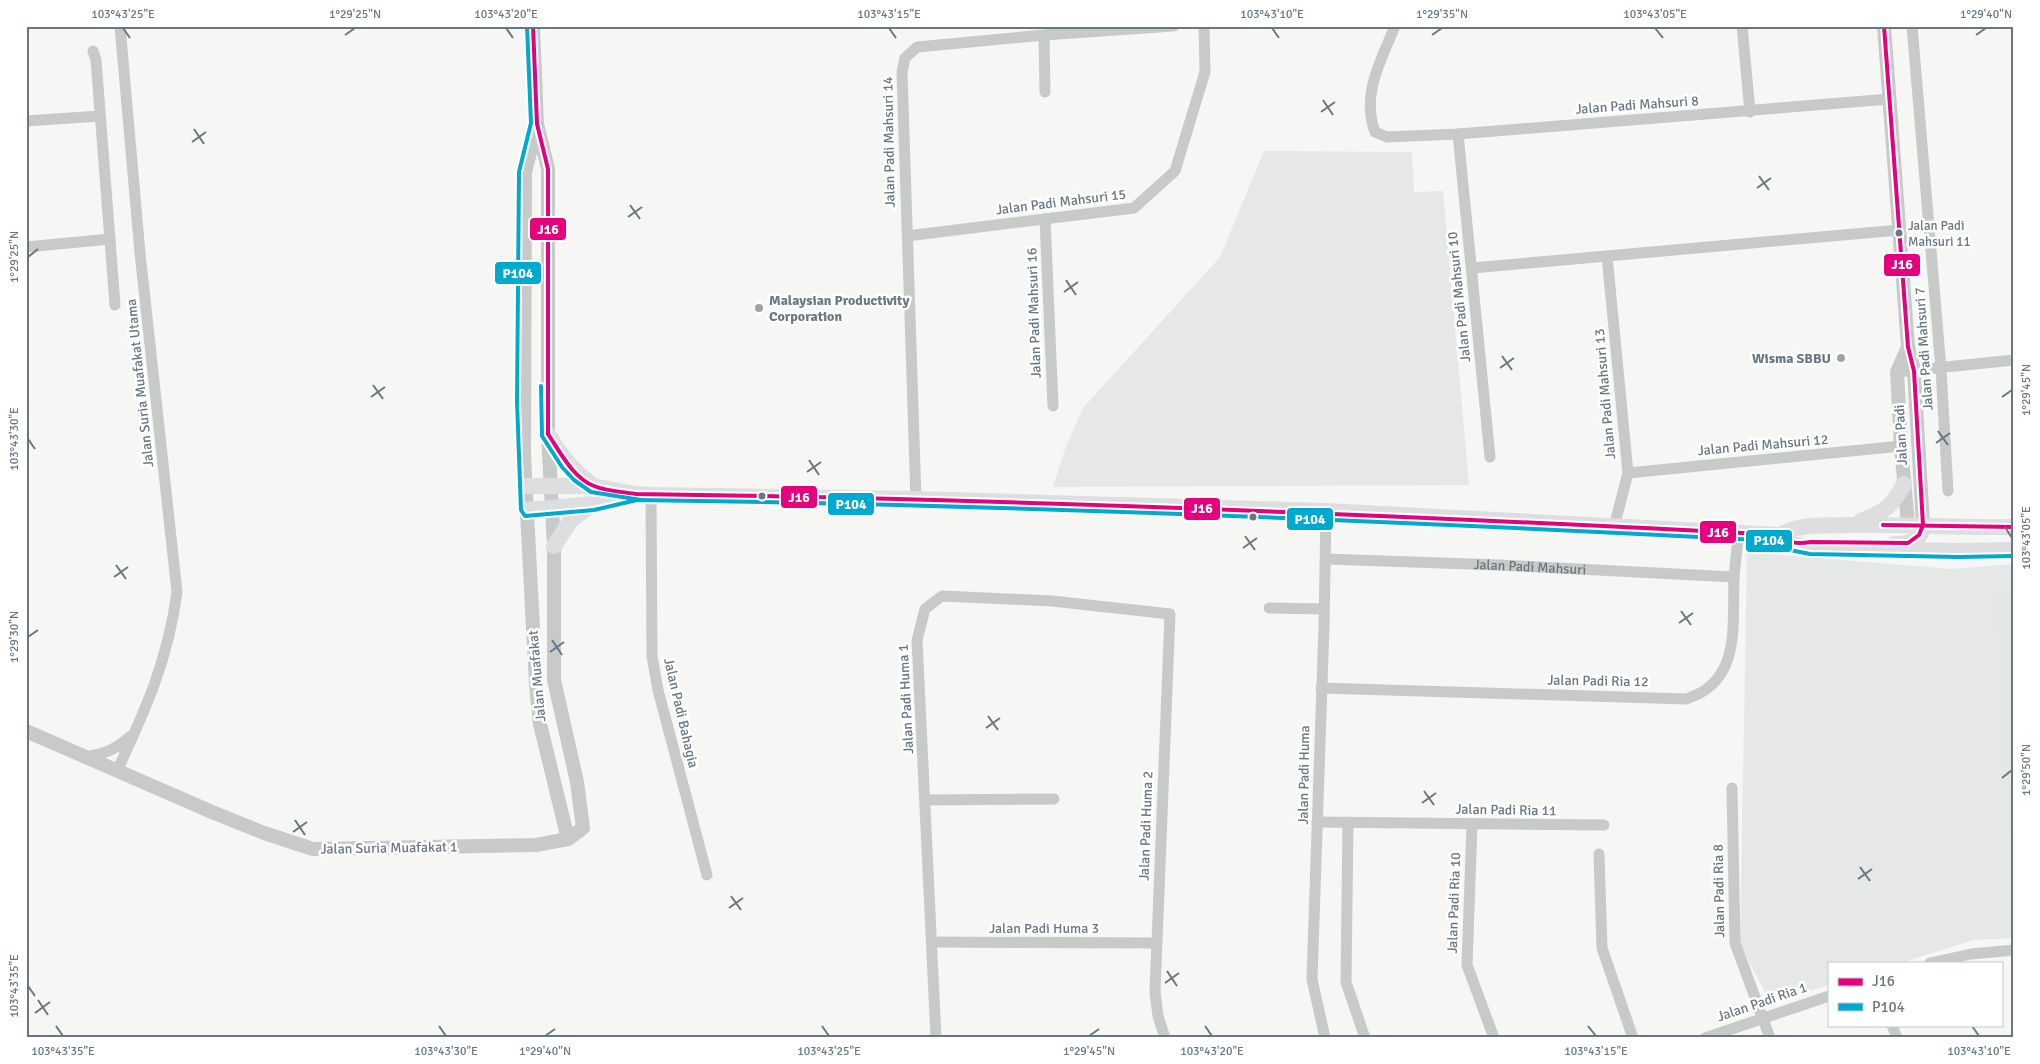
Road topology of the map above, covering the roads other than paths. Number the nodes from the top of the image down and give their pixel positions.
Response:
1 (120, 26) edge
2 (533, 26) edge
3 (1174, 26) edge
4 (1204, 26) edge
5 (1395, 26) edge
6 (1742, 26) edge
7 (1884, 26) edge
8 (1912, 26) edge
9 (1044, 35) junction
10 (93, 52) dead end
11 (1045, 92) dead end
12 (1890, 99) junction
13 (1750, 112) junction
14 (100, 116) junction
15 (26, 121) edge
16 (537, 124) junction
17 (1458, 134) junction
18 (1045, 219) junction
19 (1899, 230) junction
20 (907, 236) junction
21 (110, 240) junction
22 (26, 247) edge
23 (1607, 256) junction
24 (1472, 268) junction
25 (115, 305) dead end
26 (1908, 347) junction
27 (2014, 360) edge
28 (1941, 369) junction
29 (1914, 371) junction
30 (1897, 372) junction
31 (1053, 406) dead end
32 (548, 434) junction
33 (1901, 446) junction
34 (1490, 457) dead end
35 (1628, 472) junction
36 (1904, 484) junction
37 (550, 485) junction
38 (525, 486) junction
39 (593, 486) junction
40 (1948, 491) dead end
41 (643, 494) junction
42 (916, 499) junction
43 (593, 504) junction
44 (551, 509) junction
45 (527, 510) junction
46 (1326, 512) junction
47 (1852, 525) junction
48 (1614, 527) junction
49 (2014, 527) edge
50 (1916, 529) junction
51 (1739, 533) junction
52 (1780, 535) junction
53 (1799, 545) junction
54 (2014, 545) edge
55 (554, 546) junction
56 (2014, 550) edge
57 (1326, 559) junction
58 (1734, 577) junction
59 (1269, 608) dead end
60 (1323, 609) junction
61 (1170, 614) joint
62 (1321, 688) junction
63 (26, 731) edge
64 (136, 731) junction
65 (85, 757) junction
66 (117, 771) junction
67 (1732, 788) dead end
68 (1054, 799) dead end
69 (926, 800) junction
70 (1318, 822) junction
71 (1348, 822) junction
72 (1472, 825) junction
73 (1604, 826) dead end
74 (568, 840) junction
75 (1598, 854) dead end
76 (706, 875) dead end
77 (932, 942) junction
78 (1156, 943) junction
79 (2014, 950) edge
80 (1935, 962) edge
81 (1828, 996) edge
82 (1763, 1018) junction
83 (1892, 1026) edge
84 (936, 1038) edge
85 (1165, 1038) edge
86 (1325, 1038) edge
87 (1365, 1038) edge
88 (1494, 1038) edge
89 (1633, 1038) edge
90 (1705, 1038) edge
91 (1770, 1038) edge
92 (1897, 1038) edge

1 - 64 street, Jalan Suria Muafakat Utama
2 - 16 street
3 - 9 street, Jalan Padi Mahsuri 14
4 - 18 street, Jalan Padi Mahsuri 15
5 - 17 street, Jalan Padi Mahsuri 8
6 - 13 street
7 - 12 street, Jalan Padi
8 - 28 street, Jalan Padi Mahsuri 7
9 - 11 street
9 - 20 street, Jalan Padi Mahsuri 14
10 - 14 street
12 - 13 street, Jalan Padi Mahsuri 8
12 - 19 street, Jalan Padi
13 - 17 street, Jalan Padi Mahsuri 8
14 - 15 street
14 - 21 street
16 - 32 street, Jalan Muafakat
16 - 38 street, Jalan Muafakat
17 - 24 street, Jalan Padi Mahsuri 10
18 - 20 street, Jalan Padi Mahsuri 15
18 - 31 street, Jalan Padi Mahsuri 16
19 - 23 street
19 - 26 street, Jalan Padi
20 - 42 street, Jalan Padi Mahsuri 14
21 - 22 street
21 - 25 street
23 - 24 street
23 - 35 street, Jalan Padi Mahsuri 13
24 - 34 street, Jalan Padi Mahsuri 10
26 - 29 street, Jalan Padi
26 - 30 street, Jalan Padi
27 - 28 street
28 - 29 street
28 - 40 street, Jalan Padi Mahsuri 7
29 - 30 street
29 - 50 street, Jalan Padi
30 - 33 street, Jalan Padi
32 - 37 street, Jalan Muafakat
32 - 39 main road
33 - 35 street, Jalan Padi Mahsuri 12
33 - 36 street, Jalan Padi
35 - 48 street, Jalan Padi Mahsuri 13
36 - 47 main road
36 - 50 street, Jalan Padi
37 - 38 main road
37 - 39 main road
37 - 44 street, Jalan Muafakat
38 - 45 street, Jalan Muafakat
39 - 41 main road
41 - 42 main road
41 - 43 main road
41 - 76 street, Jalan Padi Bahagia
42 - 46 main road
43 - 44 main road
43 - 55 main road
44 - 45 main road
44 - 55 street, Jalan Muafakat
45 - 74 street, Jalan Muafakat
46 - 48 main road
46 - 57 street, Jalan Padi Huma
47 - 50 main road
47 - 52 main road
48 - 51 main road
49 - 50 main road
50 - 53 main road
50 - 54 main road
51 - 52 main road
51 - 58 street, Jalan Padi Ria 12
52 - 53 main road
53 - 56 main road
55 - 74 street, Jalan Muafakat
57 - 58 street, Jalan Padi Mahsuri
57 - 60 street, Jalan Padi Huma
58 - 62 street, Jalan Padi Ria 12
59 - 60 street
60 - 62 street, Jalan Padi Huma
61 - 69 street, Jalan Padi Huma 1
61 - 78 street, Jalan Padi Huma 2
62 - 70 street, Jalan Padi Huma
63 - 65 street, Jalan Suria Muafakat 1
64 - 65 street, Jalan Suria Muafakat Utama
64 - 66 street, Jalan Suria Muafakat Utama
65 - 66 street, Jalan Suria Muafakat 1
66 - 74 street, Jalan Suria Muafakat 1
67 - 82 street, Jalan Padi Ria 8
68 - 69 street
69 - 77 street, Jalan Padi Huma 1
70 - 71 street, Jalan Padi Ria 11
70 - 86 street, Jalan Padi Huma
71 - 72 street, Jalan Padi Ria 11
71 - 87 street
72 - 73 street, Jalan Padi Ria 11
72 - 88 street, Jalan Padi Ria 10
75 - 89 street
77 - 78 street, Jalan Padi Huma 3
77 - 84 street, Jalan Padi Huma 1
78 - 85 street, Jalan Padi Huma 2
79 - 80 street
81 - 82 street, Jalan Padi Ria 1
82 - 90 street, Jalan Padi Ria 1
82 - 91 street, Jalan Padi Ria 8
83 - 92 street

